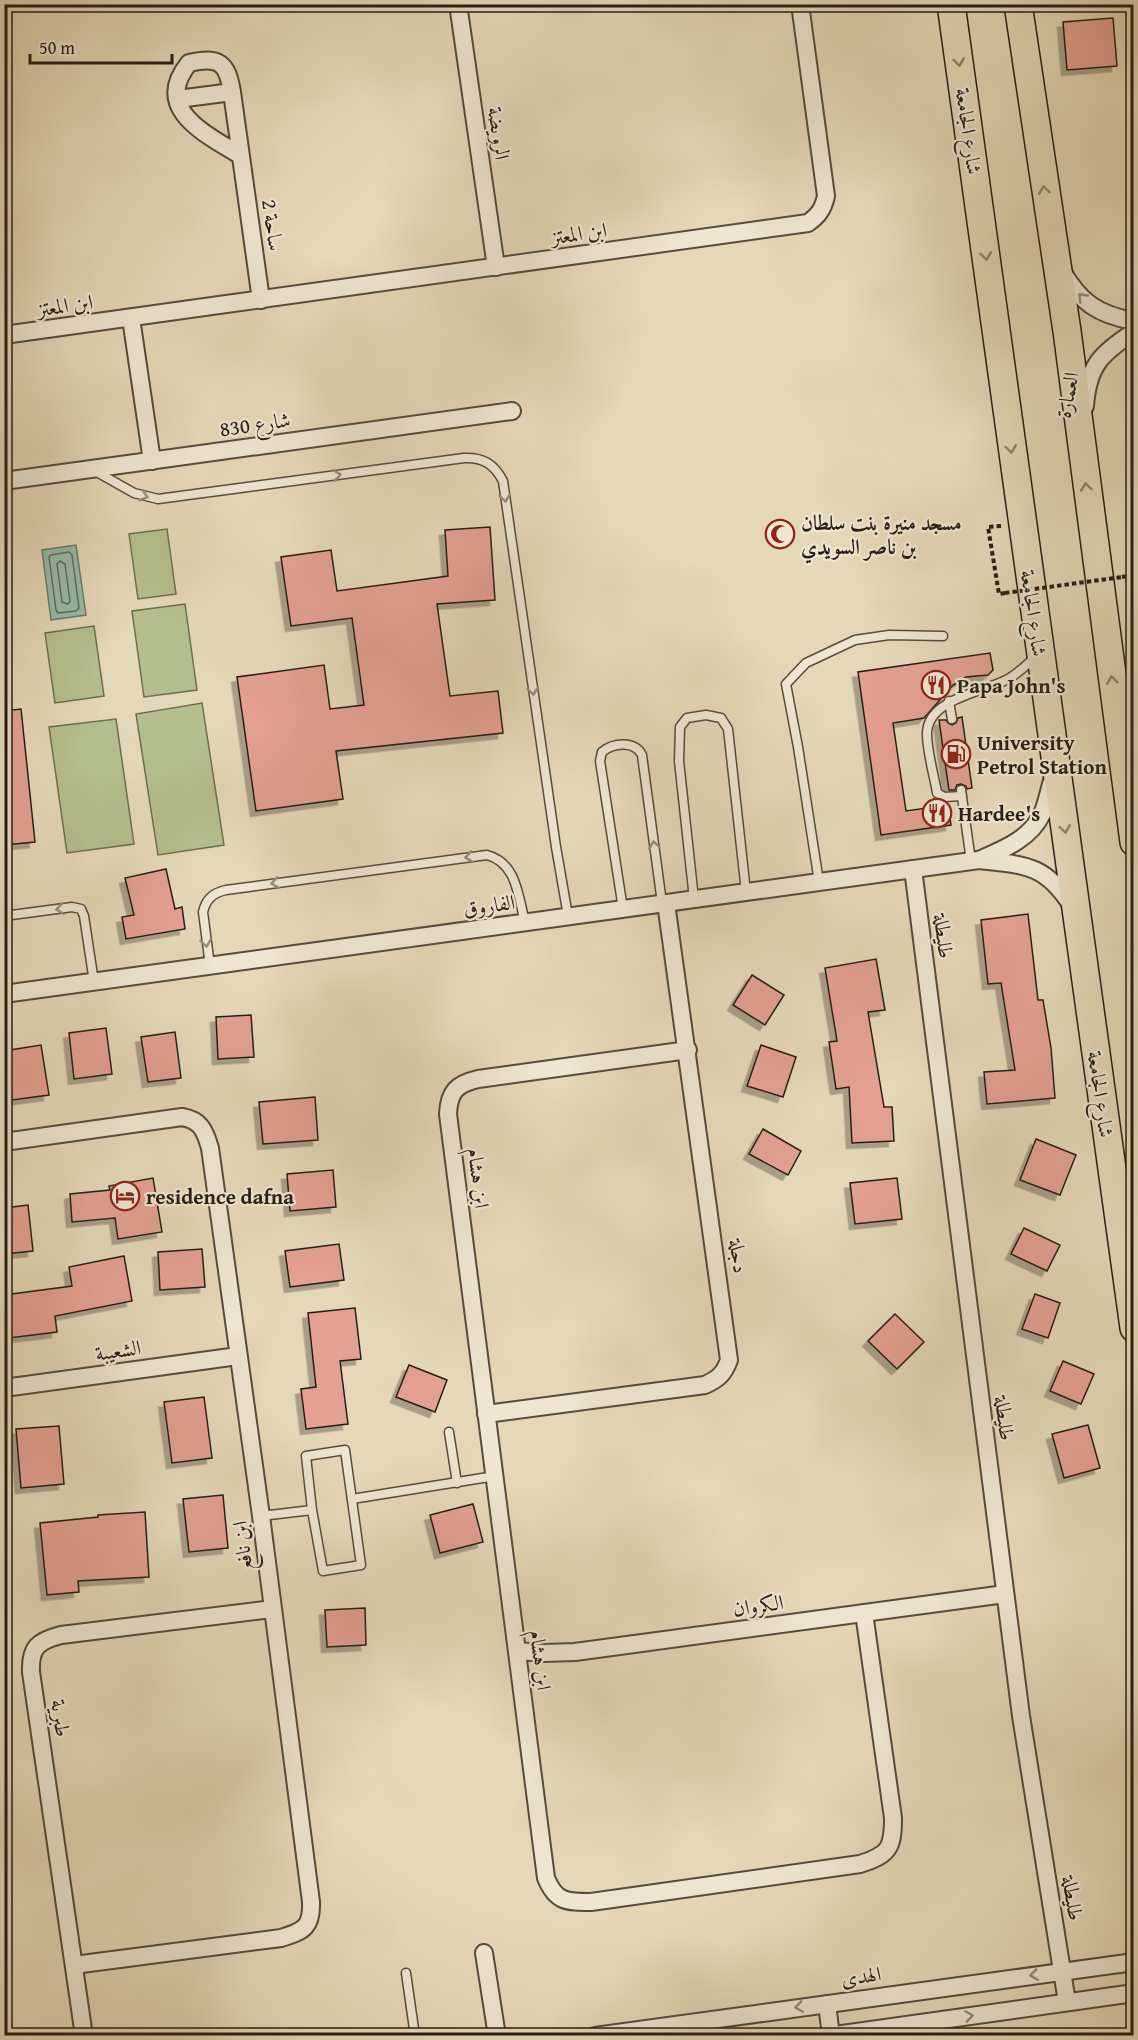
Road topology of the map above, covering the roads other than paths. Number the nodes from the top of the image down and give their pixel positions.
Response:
1 (458, 4) edge
2 (800, 4) edge
3 (951, 4) edge
4 (1018, 4) edge
5 (232, 92) junction
6 (178, 99) junction
7 (241, 156) junction
8 (1049, 223) junction
9 (496, 267) junction
10 (261, 300) junction
11 (131, 318) junction
12 (1134, 321) edge
13 (1134, 332) edge
14 (4, 335) edge
15 (512, 411) dead end
16 (1081, 448) junction
17 (152, 461) junction
18 (92, 469) junction
19 (4, 481) edge
20 (943, 636) dead end
21 (1040, 653) junction
22 (949, 701) junction
23 (952, 719) dead end
24 (1057, 768) junction
25 (1134, 842) edge
26 (975, 860) junction
27 (913, 869) junction
28 (819, 882) junction
29 (746, 892) junction
30 (694, 899) junction
31 (664, 903) junction
32 (623, 909) junction
33 (1076, 911) junction
34 (4, 916) edge
35 (568, 916) junction
36 (525, 922) junction
37 (210, 966) junction
38 (94, 982) junction
39 (4, 994) edge
40 (688, 1050) junction
41 (4, 1142) edge
42 (1134, 1328) edge
43 (238, 1356) junction
44 (4, 1388) edge
45 (486, 1414) junction
46 (449, 1432) dead end
47 (495, 1476) junction
48 (458, 1483) junction
49 (352, 1499) junction
50 (312, 1510) junction
51 (261, 1516) junction
52 (1005, 1594) junction
53 (272, 1609) junction
54 (864, 1613) junction
55 (517, 1651) junction
56 (484, 1953) dead end
57 (1134, 1962) edge
58 (74, 1965) junction
59 (1062, 1971) junction
60 (406, 1973) dead end
61 (1134, 1993) edge
62 (1066, 2002) junction
63 (827, 2004) junction
64 (830, 2035) edge
65 (84, 2036) edge
66 (415, 2036) edge
67 (497, 2036) edge
68 (596, 2036) edge

1 - 9 street, الرويضة
2 - 9 street, ابن المعتز
3 -> 21 main road, شارع الجامعة
8 -> 4 main road
5 - 6 street
5 - 6 street, ساحة 2
5 - 7 street, ساحة 2
6 - 7 street
7 - 10 street, ساحة 2
12 -> 8 street
8 - 16 main road
9 - 10 street, ابن المعتز
10 - 11 street, ابن المعتز
11 - 14 street, ابن المعتز
11 - 17 street
13 - 16 street, العمارة
15 - 17 street, شارع 830
25 -> 16 main road
17 - 18 street, شارع 830
18 - 19 street, شارع 830
18 -> 35 lane
20 - 28 lane
21 - 22 lane
21 - 24 main road, شارع الجامعة
22 - 23 lane
22 - 26 lane
24 - 26 street, الفاروق
24 -> 33 main road, شارع الجامعة
26 - 27 street, الفاروق
26 - 33 street, الفاروق
27 - 28 street, الفاروق
27 - 52 street, طليطلة
28 - 29 street, الفاروق
29 - 30 street, الفاروق
29 - 30 lane
30 - 31 street, الفاروق
31 - 32 street, الفاروق
31 -> 32 lane
31 - 40 street, دجلة
32 - 35 street, الفاروق
33 - 42 main road, شارع الجامعة
38 -> 34 lane
35 - 36 street, الفاروق
36 - 37 street, الفاروق
36 -> 37 lane
37 - 38 street, الفاروق
38 - 39 street, الفاروق
40 - 45 street, ابن هشام
40 - 45 street, دجلة
41 - 43 street, ابن نافع
43 - 44 street, الشعيبة
43 - 51 street, ابن نافع
45 - 47 street, ابن هشام
46 - 48 lane
47 - 48 lane
47 - 55 street, ابن هشام
48 - 49 lane
49 - 50 lane
49 - 50 lane
50 - 51 lane
51 - 53 street, ابن نافع
52 - 54 street, الكروان
52 - 59 street, طليطلة
53 - 58 street, ابن نافع
53 - 58 street, طبرية
54 - 55 street, الكروان
54 - 55 street, ابن هشام
56 - 67 street
57 - 59 street, الهدى
58 - 65 street, طبرية
59 - 62 street, طليطلة
59 -> 63 street, الهدى
60 - 66 lane
61 - 62 street
64 -> 62 street
63 - 64 street
63 -> 68 street, الهدى

